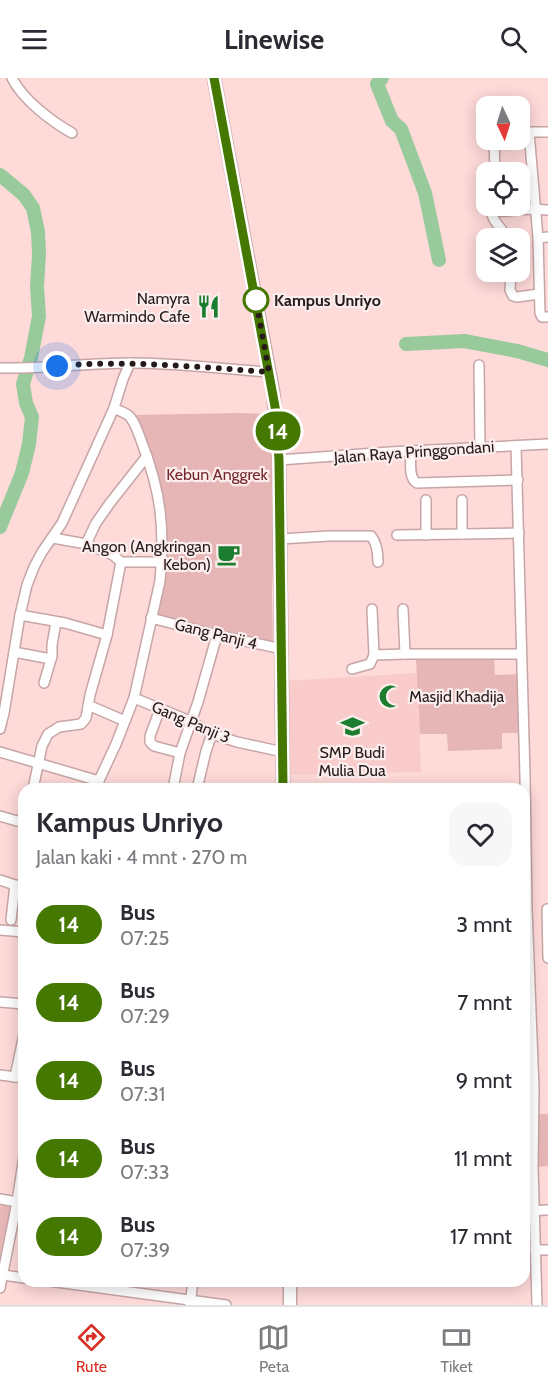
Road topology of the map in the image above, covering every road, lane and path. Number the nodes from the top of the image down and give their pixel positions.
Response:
1 (12, 78) edge
2 (214, 78) edge
3 (530, 132) edge
4 (548, 132) edge
5 (72, 133) dead end
6 (527, 150) edge
7 (530, 210) edge
8 (536, 210) junction
9 (548, 210) edge
10 (543, 238) edge
11 (510, 282) edge
12 (539, 294) junction
13 (548, 317) edge
14 (130, 363) junction
15 (479, 365) dead end
16 (0, 368) edge
17 (269, 372) junction
18 (114, 408) junction
19 (548, 444) edge
20 (516, 446) junction
21 (480, 448) junction
22 (411, 451) junction
23 (147, 456) junction
24 (279, 460) junction
25 (518, 480) junction
26 (426, 500) dead end
27 (462, 500) dead end
28 (519, 533) junction
29 (462, 534) junction
30 (397, 535) dead end
31 (426, 535) junction
32 (53, 538) junction
33 (280, 539) junction
34 (86, 544) junction
35 (121, 562) junction
36 (162, 562) junction
37 (378, 562) dead end
38 (372, 609) dead end
39 (404, 609) dead end
40 (20, 615) junction
41 (151, 618) junction
42 (56, 622) junction
43 (107, 635) junction
44 (217, 635) junction
45 (282, 650) junction
46 (14, 652) junction
47 (405, 654) junction
48 (521, 654) junction
49 (374, 655) junction
50 (51, 659) junction
51 (352, 669) dead end
52 (44, 683) dead end
53 (134, 698) junction
54 (88, 705) junction
55 (160, 709) junction
56 (125, 721) junction
57 (190, 722) junction
58 (0, 729) edge
59 (212, 734) junction
60 (0, 752) edge
61 (283, 752) junction
62 (180, 753) junction
63 (38, 764) junction
64 (34, 783) edge
65 (91, 783) edge
66 (98, 783) edge
67 (174, 783) edge
68 (198, 783) edge
69 (283, 783) edge
70 (525, 783) edge
71 (0, 816) edge
72 (18, 821) edge
73 (0, 880) edge
74 (18, 884) edge
75 (18, 893) edge
76 (530, 909) edge
77 (548, 909) edge
78 (11, 921) dead end
79 (0, 930) edge
80 (18, 932) edge
81 (530, 958) edge
82 (548, 958) edge
83 (0, 1002) edge
84 (530, 1002) edge
85 (18, 1004) edge
86 (0, 1075) edge
87 (18, 1078) edge
88 (0, 1200) edge
89 (18, 1206) edge
90 (18, 1210) edge
91 (530, 1210) edge
92 (535, 1210) junction
93 (548, 1210) edge
94 (536, 1250) junction
95 (548, 1250) edge
96 (3, 1275) junction
97 (18, 1277) edge
98 (0, 1287) edge
99 (87, 1287) edge
100 (192, 1287) edge
101 (290, 1287) edge
102 (537, 1287) junction
103 (548, 1287) edge
104 (190, 1303) edge
105 (226, 1305) edge
106 (290, 1305) edge
107 (537, 1305) edge

1 - 5 street
2 - 17 main road
3 - 4 street
6 - 8 street
7 - 8 street
8 - 9 street
8 - 10 street
10 - 12 street
11 - 12 street
12 - 13 street
14 - 16 street
14 - 17 street
14 - 18 street
15 - 21 street
17 - 24 main road
18 - 23 street
18 - 32 street
19 - 20 street, Jalan Raya Pringgondani
20 - 21 street, Jalan Raya Pringgondani
20 - 25 street
21 - 22 street, Jalan Raya Pringgondani
22 - 24 street, Jalan Raya Pringgondani
22 - 25 street
23 - 34 street
23 - 36 street
24 - 33 main road
25 - 28 street
26 - 31 street
27 - 29 street
28 - 29 street
28 - 48 street
29 - 31 street
30 - 31 street
32 - 34 street
32 - 40 street
33 - 37 street
33 - 45 main road
34 - 35 street
35 - 36 street
35 - 43 street
36 - 41 street
38 - 49 street
39 - 47 street
40 - 42 street
40 - 46 street
41 - 44 street, Gang Panji 4
41 - 53 street
42 - 43 street
42 - 50 street
43 - 54 street
44 - 45 street, Gang Panji 4
44 - 57 street
45 - 61 main road
46 - 50 street
46 - 58 street
47 - 48 street
47 - 49 street
48 - 70 street
49 - 51 street
50 - 52 street
53 - 55 street, Gang Panji 3
53 - 56 street
54 - 56 street
54 - 63 street
55 - 57 street, Gang Panji 3
55 - 62 street
56 - 66 street
57 - 59 street, Gang Panji 3
57 - 62 street
59 - 61 street, Gang Panji 3
59 - 68 street
60 - 63 street
61 - 69 main road
62 - 67 street
63 - 64 street
63 - 65 street
71 - 72 street
73 - 74 street
75 - 78 street
76 - 77 street
77 - 82 street
79 - 80 street
81 - 82 street
83 - 85 street
84 - 92 street
86 - 87 street
88 - 89 street
90 - 96 street
91 - 92 street
92 - 93 street
92 - 94 street
94 - 95 street
94 - 102 street
96 - 97 street
96 - 98 street
99 - 104 street
100 - 104 street
101 - 106 main road
102 - 103 street
102 - 107 street
104 - 105 street

